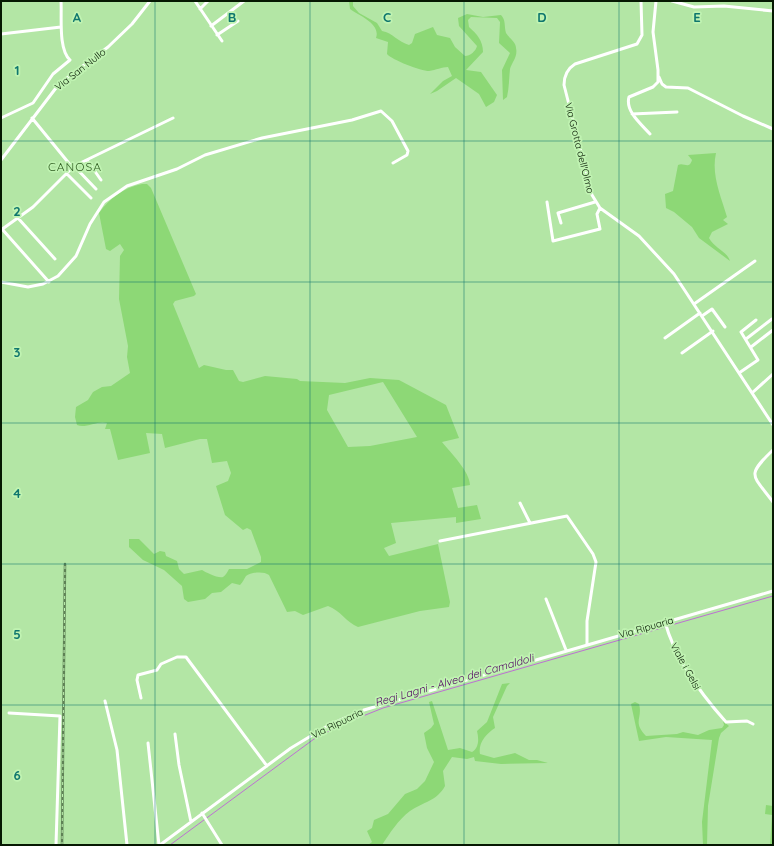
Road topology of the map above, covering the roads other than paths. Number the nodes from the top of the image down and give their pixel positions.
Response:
1 (61, 1) edge
2 (150, 1) edge
3 (195, 1) edge
4 (208, 1) edge
5 (244, 1) edge
6 (641, 1) edge
7 (656, 1) edge
8 (672, 1) edge
9 (200, 9) junction
10 (773, 10) edge
11 (238, 21) dead end
12 (61, 26) junction
13 (211, 26) junction
14 (1, 34) edge
15 (218, 35) junction
16 (222, 41) dead end
17 (659, 75) junction
18 (677, 112) dead end
19 (632, 114) junction
20 (1, 118) edge
21 (32, 118) junction
22 (173, 118) dead end
23 (773, 129) edge
24 (650, 134) dead end
25 (1, 160) edge
26 (87, 160) junction
27 (392, 163) dead end
28 (74, 166) junction
29 (67, 174) junction
30 (102, 180) dead end
31 (96, 189) dead end
32 (91, 198) dead end
33 (547, 202) dead end
34 (595, 202) junction
35 (600, 208) junction
36 (17, 217) junction
37 (561, 223) dead end
38 (1, 229) edge
39 (55, 259) dead end
40 (755, 261) dead end
41 (1, 282) edge
42 (49, 282) junction
43 (694, 304) junction
44 (701, 314) junction
45 (772, 318) dead end
46 (756, 320) dead end
47 (725, 327) dead end
48 (773, 330) edge
49 (713, 331) junction
50 (665, 338) dead end
51 (746, 339) junction
52 (751, 347) junction
53 (682, 353) dead end
54 (739, 373) junction
55 (773, 374) edge
56 (752, 392) junction
57 (773, 425) edge
58 (773, 450) edge
59 (773, 502) edge
60 (520, 503) dead end
61 (530, 523) junction
62 (440, 541) dead end
63 (773, 591) edge
64 (546, 599) dead end
65 (665, 622) junction
66 (587, 644) junction
67 (566, 650) junction
68 (140, 698) dead end
69 (105, 701) dead end
70 (9, 713) dead end
71 (753, 724) dead end
72 (175, 734) dead end
73 (148, 743) dead end
74 (267, 766) junction
75 (203, 814) junction
76 (191, 822) junction
77 (56, 845) edge
78 (127, 845) edge
79 (160, 845) edge
80 (222, 845) edge

1 - 12 street
2 - 21 street, Via San Nullo
3 - 9 street
4 - 9 street
5 - 13 street
6 - 34 street, Via Grotta dell'Olmo
7 - 17 street
8 - 10 street
9 - 13 street
11 - 15 street
12 - 14 street
12 - 20 street
13 - 15 street
15 - 16 street
17 - 19 street
17 - 23 street
18 - 19 street
19 - 24 street
21 - 25 street, Via San Nullo
21 - 28 street
22 - 26 street
26 - 28 street
26 - 30 street
27 - 42 street
28 - 29 street
28 - 31 street
29 - 32 street
29 - 36 street
33 - 35 street
34 - 35 street, Via Grotta dell'Olmo
34 - 37 street
35 - 43 street, Via Grotta dell'Olmo
36 - 38 street
36 - 39 street
38 - 42 street
40 - 43 street
41 - 42 street
43 - 44 street, Via Grotta dell'Olmo
44 - 47 street
44 - 49 street, Via Grotta dell'Olmo
44 - 50 street
45 - 51 street
46 - 51 street
48 - 52 street
49 - 53 street
49 - 54 street, Via Grotta dell'Olmo
51 - 52 street
52 - 54 street
54 - 56 street, Via Grotta dell'Olmo
55 - 56 street
56 - 57 street, Via Grotta dell'Olmo
58 - 59 street
60 - 61 street
61 - 62 street
61 - 66 street
63 - 65 street, Via Ripuaria
64 - 67 street
65 - 66 street, Via Ripuaria
65 - 71 street, Viale i Gelsi
66 - 67 street, Via Ripuaria
67 - 74 street, Via Ripuaria
68 - 74 street
69 - 78 street
70 - 77 street
72 - 76 street
73 - 79 street
74 - 75 street, Via Ripuaria
75 - 76 street, Via Ripuaria
75 - 80 street
76 - 79 street, Via Ripuaria

